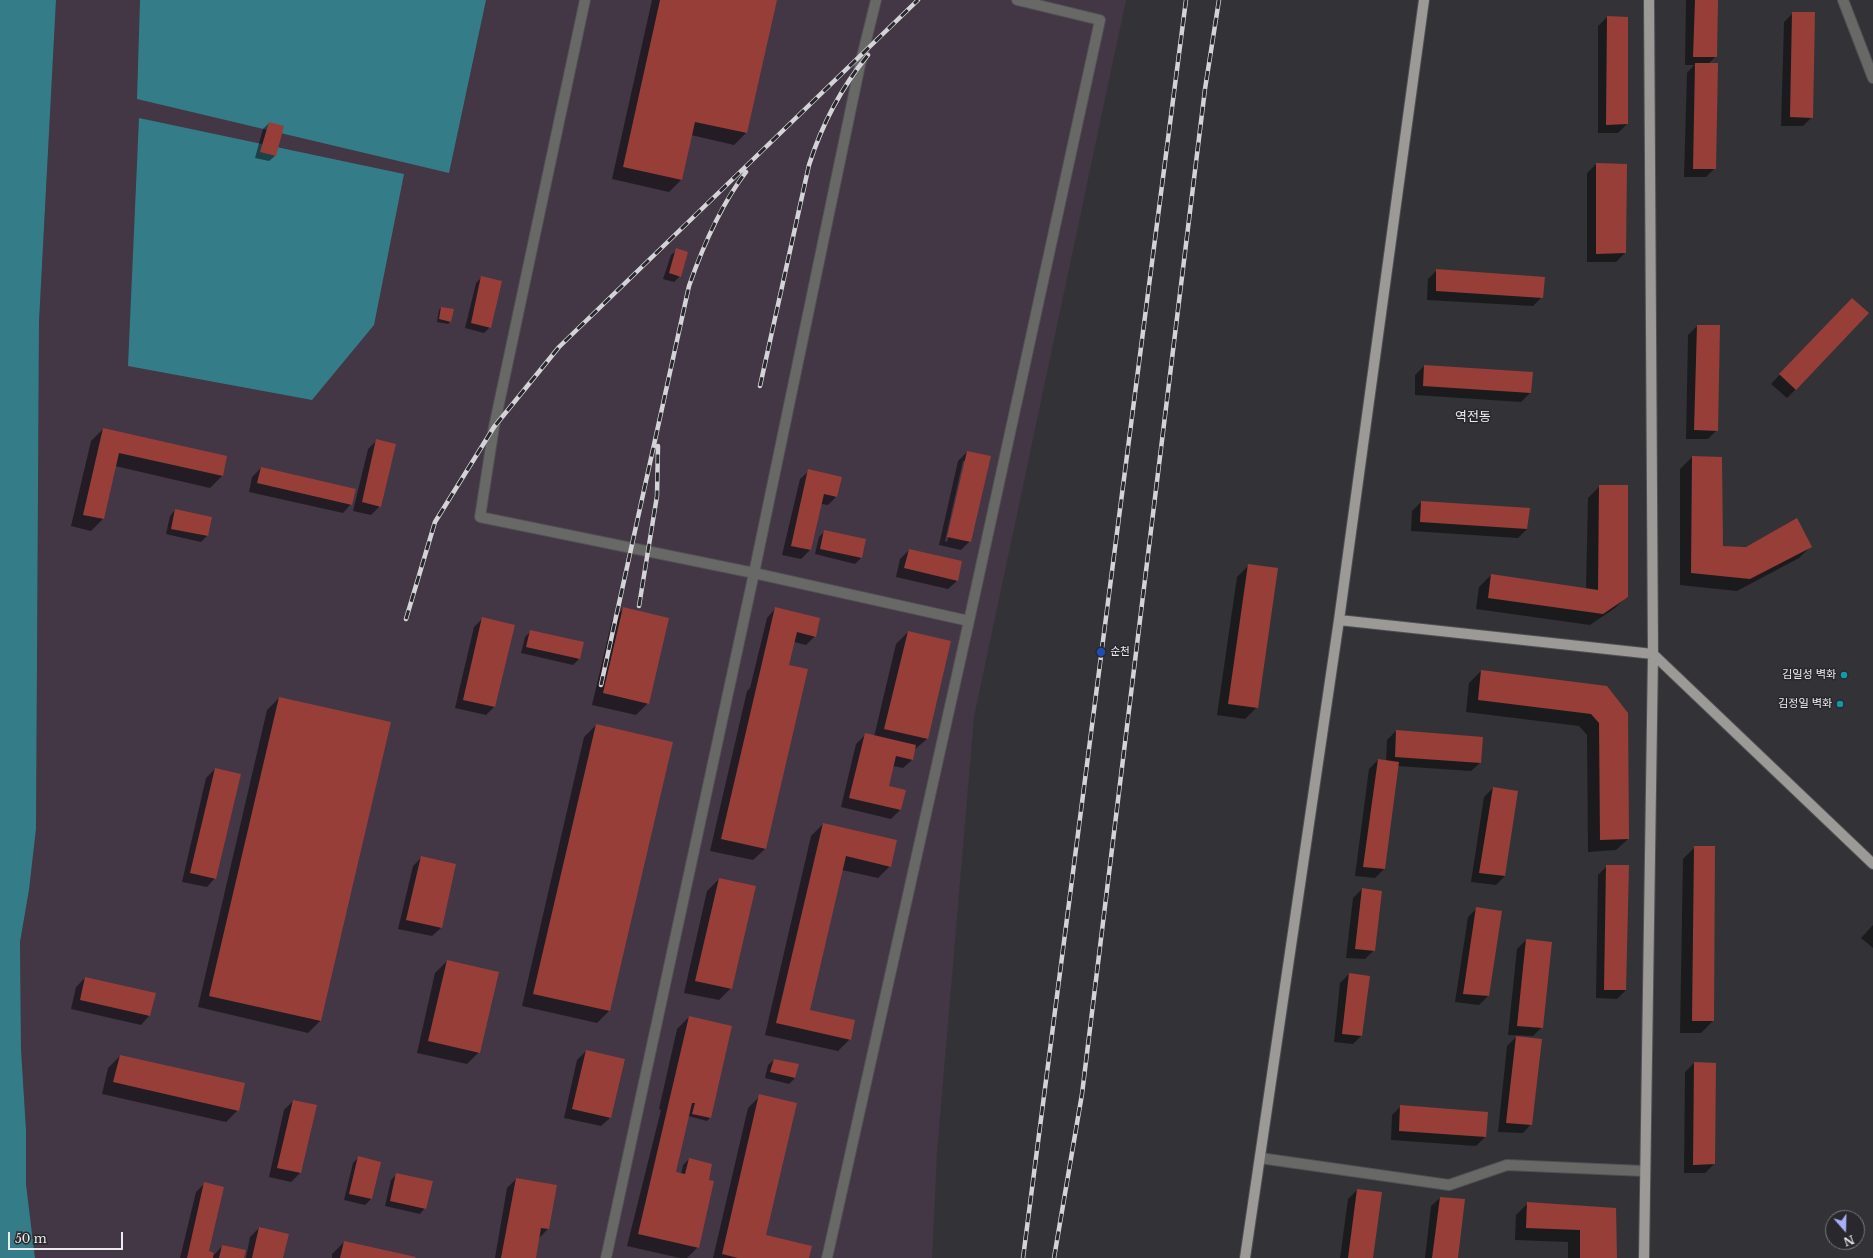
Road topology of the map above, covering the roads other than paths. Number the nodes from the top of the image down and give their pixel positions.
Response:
1 (585, 0) edge
2 (876, 0) edge
3 (1017, 0) edge
4 (1424, 0) edge
5 (1649, 0) edge
6 (1843, 0) edge
7 (1873, 78) edge
8 (754, 573) junction
9 (1339, 620) junction
10 (969, 621) junction
11 (1653, 654) junction
12 (1873, 864) edge
13 (1260, 1158) junction
14 (1644, 1171) junction
15 (606, 1258) edge
16 (827, 1258) edge
17 (1245, 1258) edge
18 (1644, 1258) edge

1 - 8 street
2 - 8 street
3 - 10 street
4 - 9 main road
5 - 11 main road
6 - 7 street
8 - 10 street
8 - 15 street
9 - 11 main road
9 - 13 main road
10 - 16 street
11 - 12 main road
11 - 14 main road
13 - 14 street
13 - 17 main road
14 - 18 main road

